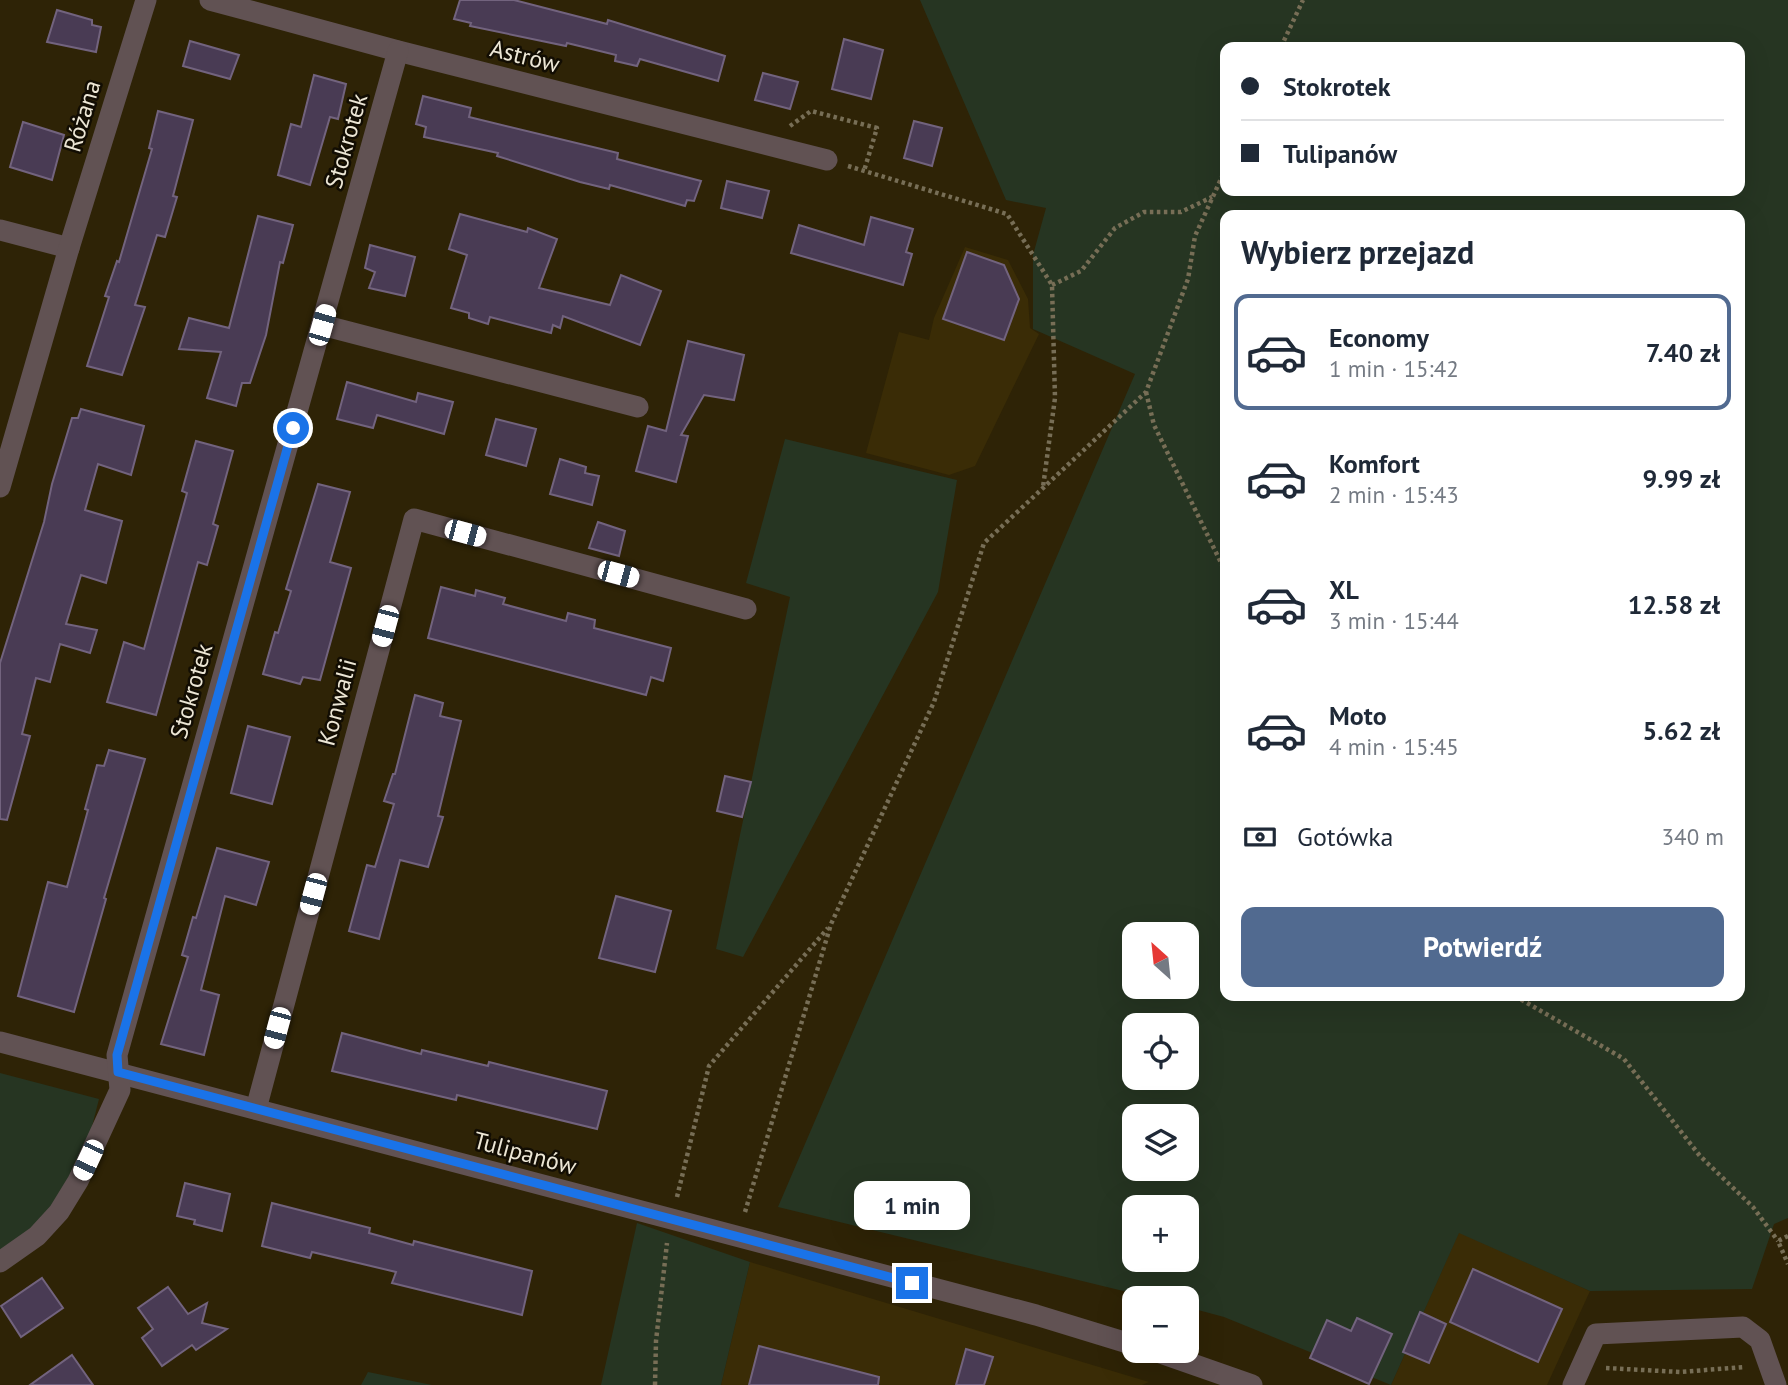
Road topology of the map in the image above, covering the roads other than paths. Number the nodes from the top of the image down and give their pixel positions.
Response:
1 (146, 0) edge
2 (210, 0) edge
3 (398, 51) junction
4 (827, 160) road end
5 (0, 230) edge
6 (69, 248) junction
7 (322, 325) junction
8 (638, 407) dead end
9 (0, 487) edge
10 (746, 609) dead end
11 (0, 1042) edge
12 (118, 1072) junction
13 (256, 1108) junction
14 (0, 1262) edge
15 (1122, 1341) edge
16 (1189, 1363) edge
17 (1252, 1385) edge
18 (1573, 1385) edge
19 (1776, 1385) edge

1 - 6 street, Różana
2 - 3 street, Astrów
3 - 4 street, Astrów
3 - 7 street, Stokrotek
5 - 6 street
6 - 9 street, Różana
7 - 8 street
7 - 12 street, Stokrotek
10 - 13 street, Konwalii
11 - 12 street, Tulipanów
12 - 13 street, Tulipanów
12 - 14 street, Stokrotek
13 - 15 street, Tulipanów
16 - 17 street
18 - 19 street

